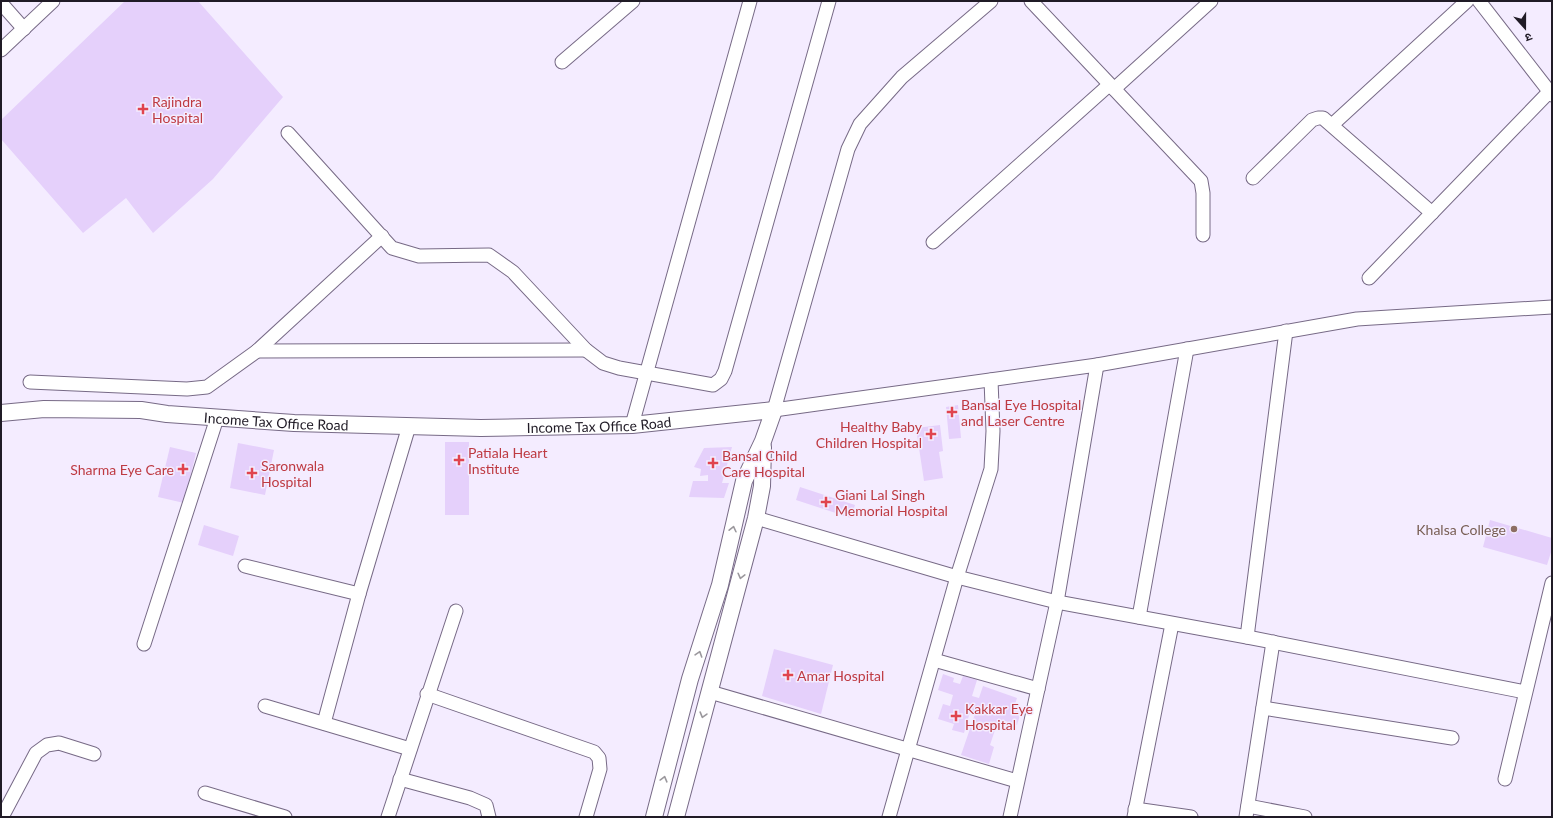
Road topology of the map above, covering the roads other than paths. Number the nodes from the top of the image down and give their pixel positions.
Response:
1 (53, 1) edge
2 (633, 1) edge
3 (750, 1) edge
4 (829, 1) edge
5 (991, 1) edge
6 (1030, 1) edge
7 (1210, 1) edge
8 (1468, 1) edge
9 (1479, 1) edge
10 (1, 4) edge
11 (24, 29) junction
12 (1, 50) edge
13 (562, 62) dead end
14 (1112, 87) junction
15 (1551, 94) edge
16 (1332, 125) junction
17 (288, 133) dead end
18 (1252, 178) dead end
19 (1432, 213) junction
20 (1203, 235) dead end
21 (382, 236) junction
22 (933, 242) dead end
23 (1369, 278) dead end
24 (1552, 307) edge
25 (1286, 330) junction
26 (1187, 349) junction
27 (586, 350) junction
28 (257, 351) junction
29 (1097, 365) junction
30 (646, 373) junction
31 (991, 380) junction
32 (30, 382) dead end
33 (774, 410) junction
34 (1, 413) edge
35 (217, 418) junction
36 (632, 425) junction
37 (408, 426) junction
38 (763, 441) junction
39 (756, 518) junction
40 (245, 566) dead end
41 (957, 577) junction
42 (1552, 584) edge
43 (359, 594) junction
44 (1057, 602) junction
45 (456, 611) dead end
46 (1139, 618) junction
47 (1172, 624) junction
48 (1247, 637) junction
49 (1273, 642) junction
50 (144, 644) dead end
51 (934, 660) junction
52 (1038, 690) junction
53 (710, 692) junction
54 (1525, 692) junction
55 (427, 694) junction
56 (265, 706) dead end
57 (1263, 708) junction
58 (324, 723) junction
59 (1452, 738) dead end
60 (410, 749) junction
61 (908, 749) junction
62 (94, 754) dead end
63 (400, 779) junction
64 (1505, 779) dead end
65 (1018, 781) junction
66 (205, 793) dead end
67 (1247, 812) edge
68 (1135, 813) edge
69 (678, 816) edge
70 (2, 817) edge
71 (285, 817) edge
72 (388, 817) edge
73 (489, 817) edge
74 (586, 817) edge
75 (654, 817) edge
76 (889, 817) edge
77 (1010, 817) edge
78 (1191, 817) edge
79 (1305, 817) edge

1 - 11 street
2 - 13 street
3 - 30 street
4 - 30 street
5 - 33 street
6 - 14 street
7 - 14 street
8 - 16 street
9 - 15 street
10 - 11 street
11 - 12 street
14 - 20 street
14 - 22 street
15 - 19 street
16 - 18 street
16 - 19 street
17 - 21 street
19 - 23 street
21 - 27 street
21 - 28 street
24 - 25 street
25 - 26 street
25 - 48 street
26 - 29 street
26 - 46 street
27 - 28 street
27 - 30 street
28 - 32 street
29 - 31 street
29 - 44 street
30 - 36 street
31 - 33 street
31 - 41 street
33 - 36 main road, Income Tax Office Road
33 - 38 main road
34 - 35 main road, Income Tax Office Road
35 - 37 main road, Income Tax Office Road
35 - 50 street
36 - 37 main road, Income Tax Office Road
37 - 43 street
38 - 39 main road
75 -> 38 main road
39 - 41 street
39 -> 53 main road
40 - 43 street
41 - 44 street
41 - 51 street
42 - 54 street
43 - 58 street
44 - 46 street
44 - 52 street
45 - 55 street
46 - 47 street
47 - 48 street
47 - 68 street
48 - 49 street
49 - 54 street
49 - 57 street
51 - 52 street
51 - 61 street
52 - 65 street
53 - 61 street
53 -> 69 main road
54 - 64 street
55 - 60 street
55 - 74 street
56 - 58 street
57 - 59 street
57 - 67 street
58 - 60 street
60 - 63 street
61 - 65 street
61 - 76 street
62 - 70 street
63 - 72 street
63 - 73 street
65 - 77 street
66 - 71 street
67 - 79 street
68 - 78 street

